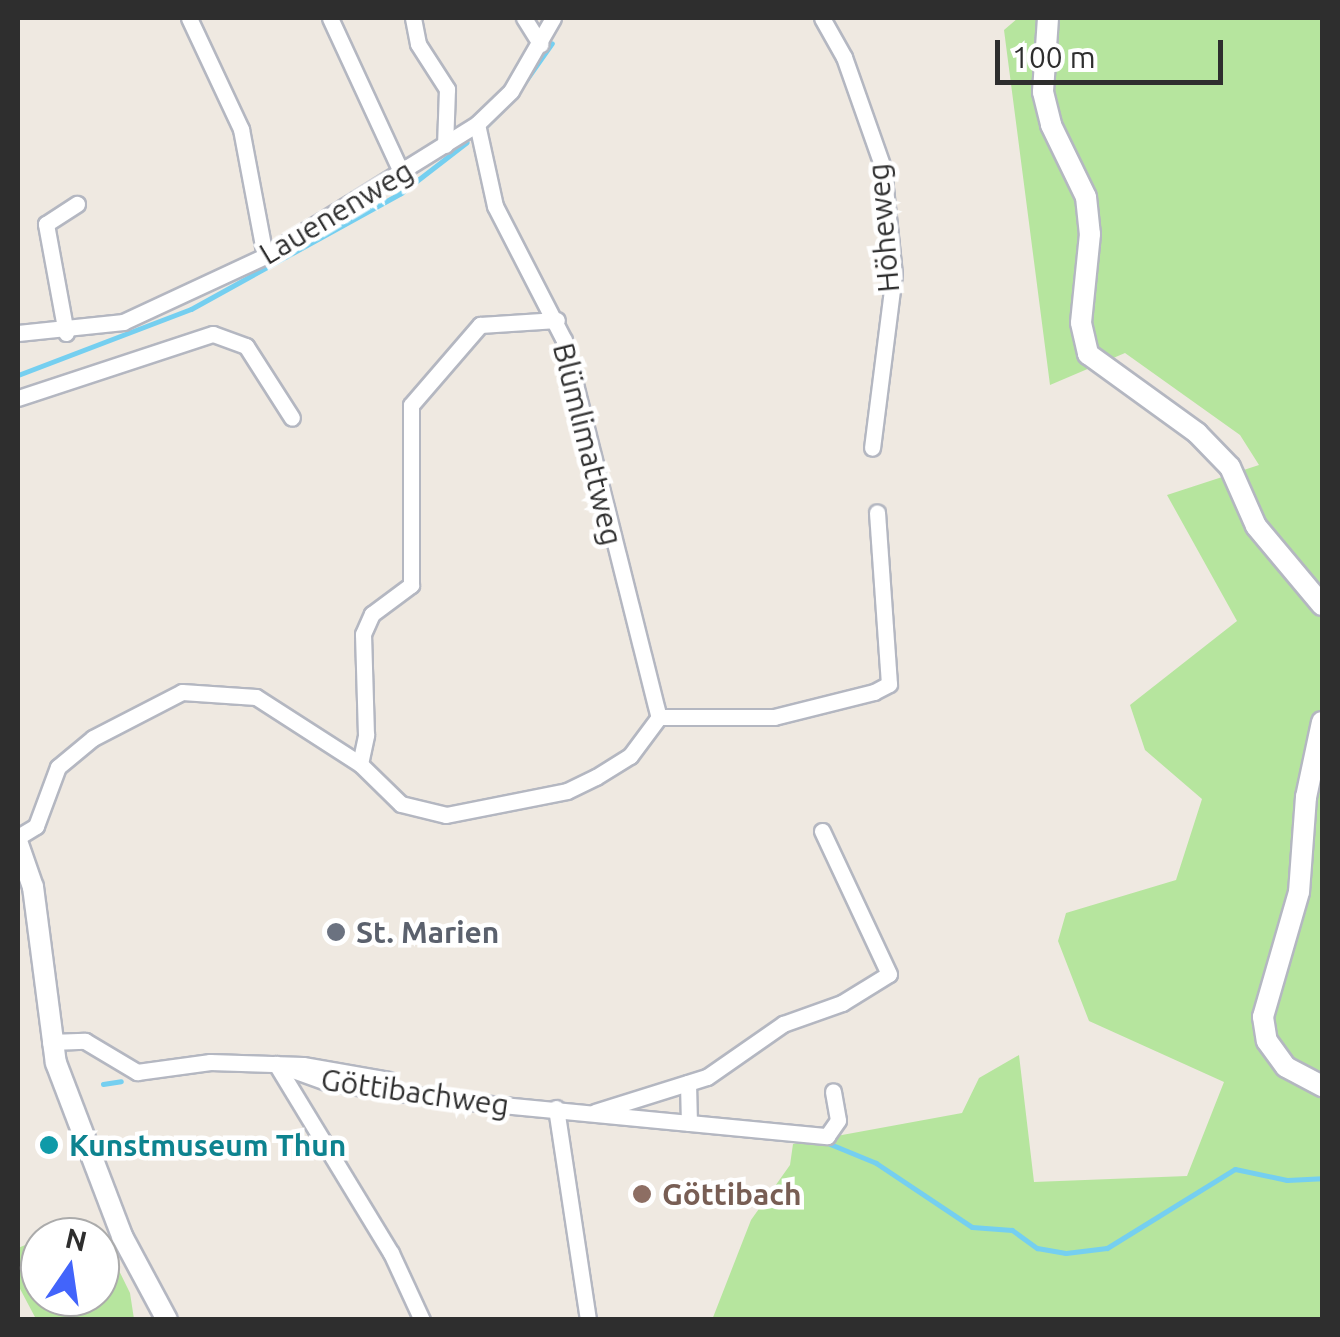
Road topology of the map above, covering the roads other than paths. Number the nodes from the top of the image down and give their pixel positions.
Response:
1 (189, 18) edge
2 (330, 18) edge
3 (413, 18) edge
4 (524, 18) edge
5 (553, 18) edge
6 (822, 18) edge
7 (1048, 18) edge
8 (540, 44) junction
9 (477, 124) junction
10 (445, 145) junction
11 (401, 172) junction
12 (77, 204) dead end
13 (265, 256) junction
14 (557, 320) junction
15 (18, 333) edge
16 (66, 333) junction
17 (18, 398) edge
18 (292, 418) dead end
19 (872, 448) dead end
20 (877, 512) dead end
21 (1322, 605) edge
22 (660, 717) junction
23 (1322, 722) edge
24 (360, 764) junction
25 (822, 831) dead end
26 (18, 840) edge
27 (50, 1042) junction
28 (276, 1064) junction
29 (688, 1084) junction
30 (1322, 1086) edge
31 (834, 1091) dead end
32 (556, 1108) junction
33 (594, 1112) junction
34 (689, 1123) junction
35 (167, 1320) edge
36 (422, 1320) edge
37 (588, 1320) edge

1 - 13 street
2 - 11 street
3 - 10 street
4 - 8 street
5 - 8 street, Lauenenweg
6 - 19 street, Höheweg
7 - 21 street
8 - 9 street, Lauenenweg
9 - 10 street, Lauenenweg
9 - 14 street, Blümlimattweg
10 - 11 street, Lauenenweg
11 - 13 street, Lauenenweg
12 - 16 street
13 - 16 street, Lauenenweg
14 - 22 street, Blümlimattweg
14 - 24 street
15 - 16 street, Lauenenweg
17 - 18 street
20 - 22 street
22 - 24 street
23 - 30 street
24 - 26 street
25 - 29 street, Göttibachweg
26 - 27 street
27 - 28 street, Göttibachweg
27 - 35 street
28 - 32 street, Göttibachweg
28 - 36 street
29 - 33 street, Göttibachweg
29 - 34 street
31 - 34 street, Göttibachweg
32 - 33 street, Göttibachweg
32 - 37 street
33 - 34 street, Göttibachweg

